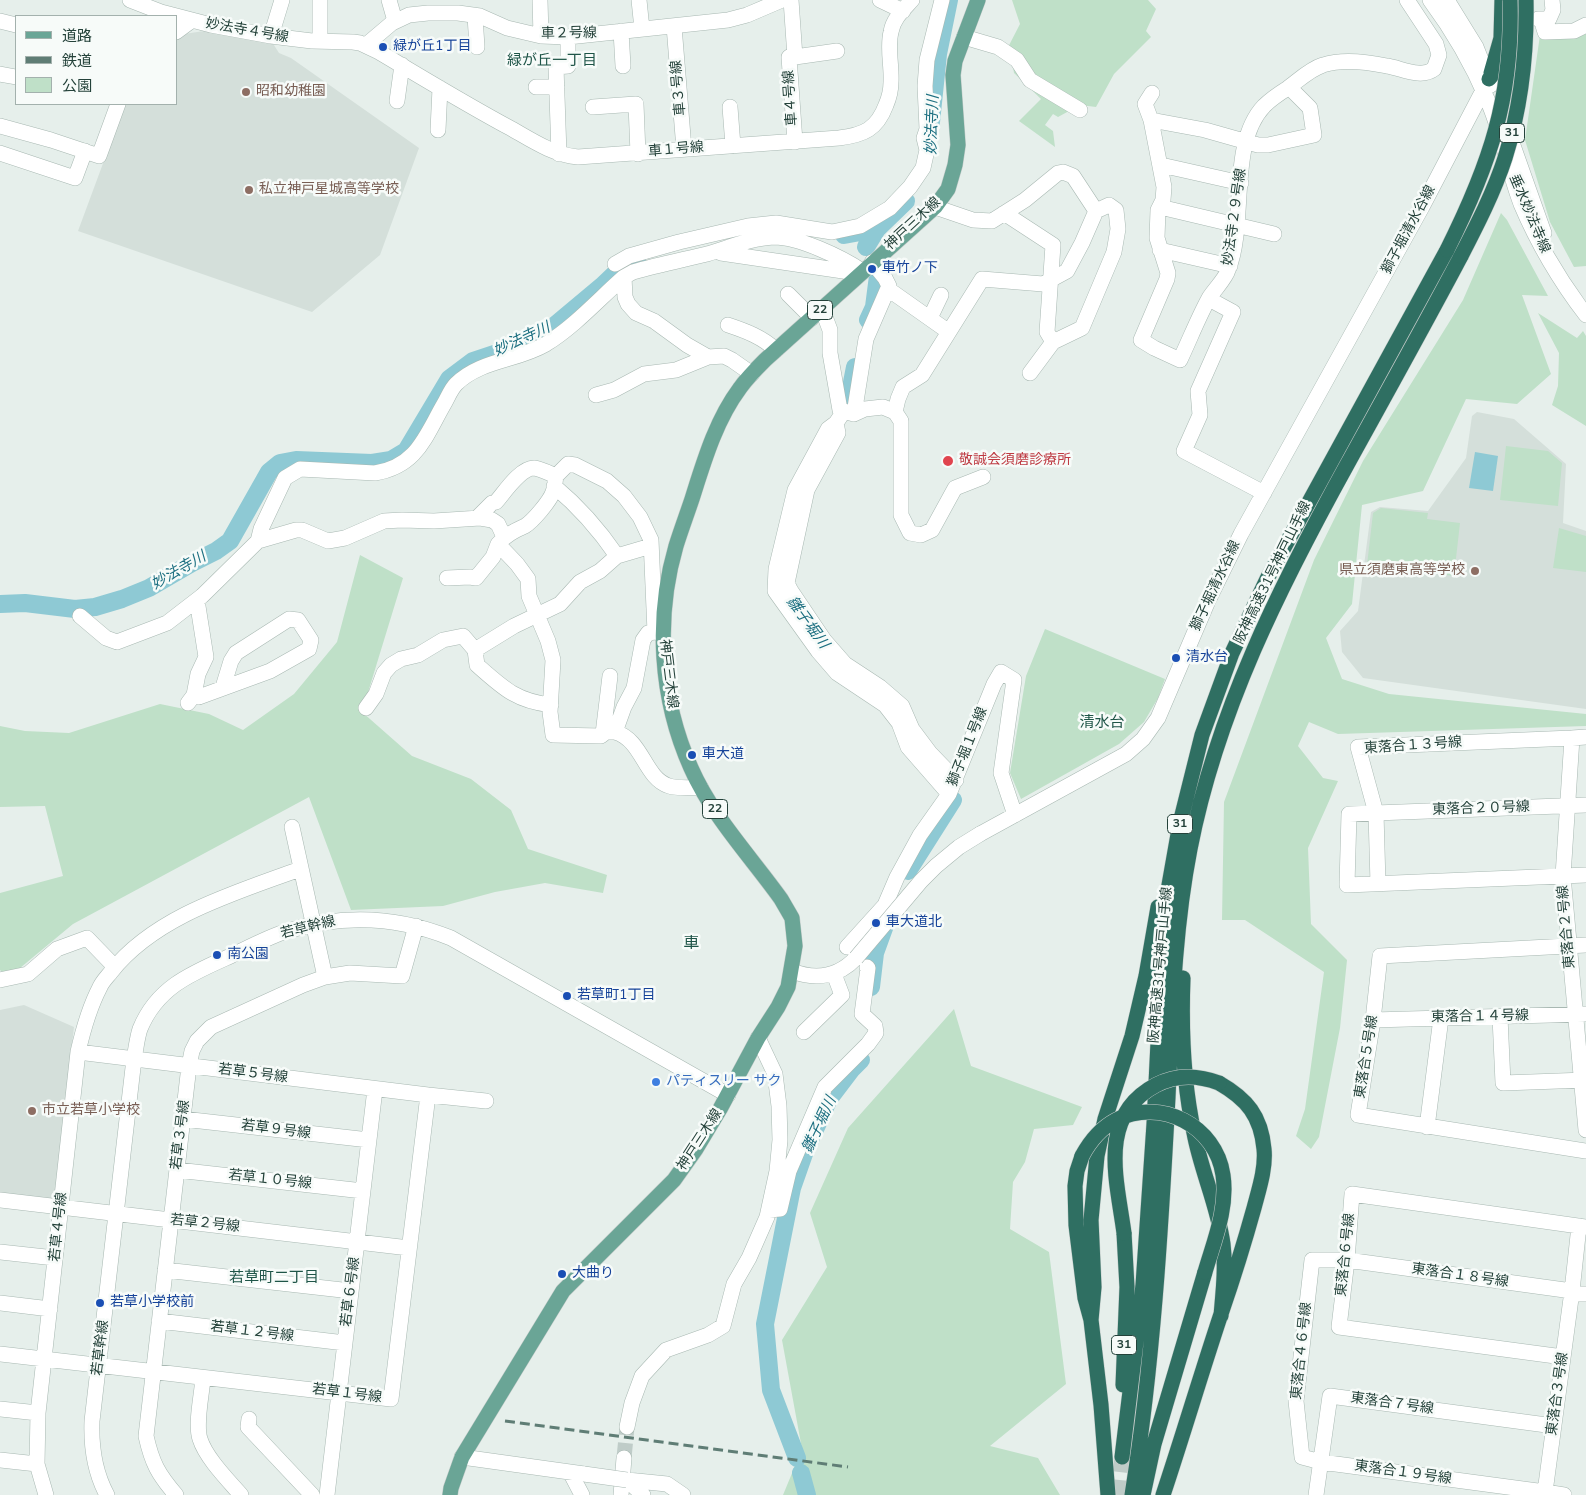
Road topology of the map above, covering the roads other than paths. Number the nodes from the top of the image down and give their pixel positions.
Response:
1 (130, 0) edge
2 (282, 0) edge
3 (320, 0) edge
4 (391, 0) edge
5 (540, 0) edge
6 (639, 0) edge
7 (782, 0) edge
8 (791, 0) edge
9 (880, 0) edge
10 (942, 0) edge
11 (978, 0) edge
12 (1407, 0) edge
13 (1430, 0) edge
14 (1447, 0) edge
15 (1502, 0) edge
16 (1510, 0) edge
17 (1526, 0) edge
18 (1552, 0) edge
19 (907, 5) edge
20 (174, 15) edge
21 (475, 16) junction
22 (178, 17) edge
23 (0, 21) edge
24 (191, 21) junction
25 (396, 21) junction
26 (15, 25) edge
27 (1586, 25) edge
28 (674, 26) junction
29 (642, 30) junction
30 (178, 31) edge
31 (621, 31) junction
32 (271, 36) junction
33 (540, 36) junction
34 (568, 36) junction
35 (964, 37) junction
36 (320, 41) junction
37 (366, 45) junction
38 (477, 47) dead end
39 (837, 51) dead end
40 (796, 57) junction
41 (402, 65) junction
42 (623, 66) dead end
43 (0, 74) edge
44 (15, 77) edge
45 (1486, 85) junction
46 (536, 87) dead end
47 (557, 87) junction
48 (1289, 87) junction
49 (440, 88) junction
50 (1152, 93) dead end
51 (397, 101) dead end
52 (112, 105) edge
53 (593, 107) dead end
54 (730, 107) dead end
55 (1080, 110) dead end
56 (1150, 120) junction
57 (0, 126) edge
58 (438, 130) dead end
59 (1246, 140) junction
60 (794, 142) junction
61 (732, 146) junction
62 (684, 149) junction
63 (85, 151) junction
64 (0, 153) edge
65 (559, 154) junction
66 (638, 154) junction
67 (1161, 165) junction
68 (1241, 182) junction
69 (1160, 206) junction
70 (935, 207) junction
71 (1096, 211) junction
72 (1004, 213) junction
73 (1237, 225) junction
74 (1274, 234) dead end
75 (1160, 250) junction
76 (714, 252) junction
77 (1230, 266) junction
78 (864, 269) junction
79 (626, 270) junction
80 (1052, 279) junction
81 (888, 289) junction
82 (788, 294) dead end
83 (941, 295) dead end
84 (1209, 299) junction
85 (1586, 302) edge
86 (816, 314) junction
87 (1586, 315) edge
88 (930, 318) junction
89 (728, 325) dead end
90 (949, 332) junction
91 (1053, 342) junction
92 (776, 350) junction
93 (708, 357) junction
94 (1030, 373) dead end
95 (752, 374) junction
96 (596, 395) dead end
97 (895, 412) junction
98 (845, 416) junction
99 (983, 478) dead end
100 (555, 481) junction
101 (1264, 493) junction
102 (477, 518) junction
103 (501, 540) junction
104 (258, 541) junction
105 (651, 546) junction
106 (617, 556) junction
107 (447, 578) dead end
108 (197, 600) junction
109 (538, 615) junction
110 (80, 616) dead end
111 (659, 632) junction
112 (475, 650) junction
113 (610, 676) dead end
114 (223, 687) junction
115 (550, 704) junction
116 (366, 708) dead end
117 (609, 733) junction
118 (1579, 737) edge
119 (956, 780) junction
120 (701, 788) junction
121 (949, 794) junction
122 (1186, 799) junction
123 (1586, 805) edge
124 (1568, 806) junction
125 (1376, 813) junction
126 (1016, 815) junction
127 (292, 827) dead end
128 (1190, 850) junction
129 (300, 869) junction
130 (1586, 875) edge
131 (1563, 876) junction
132 (1378, 884) junction
133 (313, 924) junction
134 (416, 926) junction
135 (1586, 945) edge
136 (1569, 946) junction
137 (857, 957) junction
138 (115, 967) junction
139 (792, 971) junction
140 (834, 974) junction
141 (325, 977) junction
142 (0, 980) edge
143 (1580, 1015) edge
144 (1500, 1017) junction
145 (1441, 1018) junction
146 (1373, 1020) junction
147 (804, 1032) dead end
148 (758, 1038) junction
149 (78, 1052) junction
150 (134, 1059) junction
151 (189, 1066) junction
152 (1583, 1080) edge
153 (375, 1089) junction
154 (428, 1095) junction
155 (728, 1095) junction
156 (486, 1102) dead end
157 (183, 1119) junction
158 (1427, 1126) junction
159 (1586, 1130) edge
160 (369, 1140) junction
161 (1586, 1151) edge
162 (177, 1170) junction
163 (363, 1191) junction
164 (0, 1200) edge
165 (61, 1207) junction
166 (769, 1210) junction
167 (116, 1213) junction
168 (171, 1220) junction
169 (1583, 1226) edge
170 (357, 1241) junction
171 (409, 1248) junction
172 (0, 1252) edge
173 (55, 1258) junction
174 (1348, 1260) junction
175 (165, 1270) junction
176 (351, 1291) junction
177 (1579, 1292) edge
178 (0, 1303) edge
179 (50, 1309) junction
180 (1220, 1316) junction
181 (1091, 1320) junction
182 (159, 1321) junction
183 (345, 1343) junction
184 (0, 1354) edge
185 (1563, 1357) junction
186 (44, 1359) junction
187 (99, 1366) junction
188 (153, 1372) junction
189 (203, 1378) junction
190 (339, 1393) junction
191 (0, 1409) edge
192 (38, 1413) junction
193 (249, 1419) dead end
194 (1554, 1426) junction
195 (627, 1427) tunnel mouth
196 (462, 1457) junction
197 (624, 1458) tunnel mouth
198 (0, 1460) edge
199 (1321, 1462) junction
200 (37, 1464) junction
201 (577, 1473) junction
202 (626, 1480) junction
203 (235, 1493) edge
204 (1545, 1494) edge
205 (46, 1495) edge
206 (107, 1495) edge
207 (176, 1495) edge
208 (312, 1495) edge
209 (326, 1495) edge
210 (450, 1495) edge
211 (582, 1495) edge
212 (621, 1495) edge
213 (643, 1495) edge
214 (683, 1495) edge
215 (1108, 1495) edge
216 (1132, 1495) edge
217 (1143, 1495) edge
218 (1163, 1495) edge
219 (1316, 1495) edge
220 (1564, 1495) edge

1 - 20 street, 妙法寺４号線
2 - 32 street
3 - 36 street
4 - 25 street
5 - 33 street
6 - 29 street
7 - 28 street, 車２号線
8 - 40 street, 車４号線
9 - 19 street
10 - 79 street
11 - 35 main road, 神戸三木線 / 22
12 - 48 street, 妙法寺２９号線
13 - 45 street, 垂水妙法寺線
14 - 45 street, 垂水妙法寺線
15 - 45 highway
16 - 122 highway, 阪神高速31号神戸山手線 / 31, bridge
17 - 45 highway, 31
17 - 128 highway, 阪神高速31号神戸山手線 / 31, bridge
18 - 27 street
19 - 60 street, 車１号線
21 - 25 street, 車２号線
21 - 33 street, 車２号線
21 - 38 street
22 - 24 street, 妙法寺４号線
23 - 26 street
24 - 30 street
24 - 32 street, 妙法寺４号線
25 - 37 street, 車２号線
28 - 29 street, 車２号線
28 - 62 street, 車３号線
29 - 31 street, 車２号線
31 - 34 street, 車２号線
31 - 42 street
32 - 36 street, 妙法寺４号線
33 - 34 street, 車２号線
34 - 47 street
35 - 55 street
35 - 70 main road, 神戸三木線 / 22
36 - 37 street, 妙法寺４号線
37 - 41 street, 車１号線
39 - 40 street
40 - 60 street, 車４号線
41 - 49 street, 車１号線
41 - 51 street
43 - 44 street
45 - 85 street, 垂水妙法寺線
45 - 87 street, 垂水妙法寺線
45 - 101 street, 獅子堀清水谷線
46 - 47 street
47 - 65 street
48 - 59 street, 妙法寺２９号線
48 - 59 street
49 - 58 street
49 - 65 street, 車１号線
50 - 56 street, 妙法寺２９号線
52 - 63 street
53 - 66 street
54 - 61 street
56 - 59 street
56 - 67 street, 妙法寺２９号線
57 - 63 street
59 - 68 street, 妙法寺２９号線
60 - 61 street, 車１号線
61 - 62 street, 車１号線
62 - 66 street, 車１号線
63 - 64 street
65 - 66 street, 車１号線
67 - 68 street
67 - 69 street, 妙法寺２９号線
68 - 73 street, 妙法寺２９号線
69 - 73 street
69 - 75 street, 妙法寺２９号線
70 - 72 street
70 - 78 main road, 神戸三木線 / 22
71 - 72 street
71 - 80 street
71 - 91 street
72 - 80 street
73 - 74 street
73 - 77 street, 妙法寺２９号線
75 - 77 street
75 - 84 street, 妙法寺２９号線
76 - 78 street
76 - 78 street
76 - 79 street
77 - 84 street, 妙法寺２９号線
78 - 81 street
78 - 86 main road, 神戸三木線 / 22
79 - 93 street
79 - 104 street
80 - 90 street
80 - 91 street
81 - 88 street
81 - 98 street
82 - 86 street
83 - 88 street
84 - 101 street
86 - 92 main road, 神戸三木線 / 22
86 - 98 street
88 - 90 street
89 - 92 street
90 - 97 street
91 - 94 street
92 - 95 main road, 神戸三木線 / 22
93 - 95 street
93 - 96 street
95 - 111 main road, 神戸三木線 / 22
97 - 98 street
97 - 99 street
98 - 119 street
98 - 121 street
100 - 102 street
100 - 103 street
100 - 105 street
100 - 106 street
101 - 126 street, 獅子堀清水谷線
102 - 103 street
102 - 104 street
103 - 107 street
103 - 109 street
104 - 108 street
105 - 106 street
105 - 111 street
106 - 109 street
108 - 110 street
108 - 114 street
109 - 112 street
109 - 115 street
111 - 117 street
111 - 120 main road, 神戸三木線 / 22
112 - 115 street
112 - 116 street
113 - 117 street
114 - 114 street
115 - 117 street
117 - 120 street
118 - 124 street, 東落合２号線
118 - 125 street, 東落合１３号線
119 - 121 street, 獅子堀１号線
119 - 126 street, 獅子堀１号線
120 - 139 main road, 神戸三木線 / 22
121 - 137 street, 獅子堀１号線
122 - 180 highway, 阪神高速31号神戸山手線 / 31, bridge
122 - 181 highway
123 - 124 street, 東落合２０号線
124 - 125 street, 東落合２０号線
124 - 131 street, 東落合２号線
125 - 132 street, 東落合１３号線
125 - 132 street, 東落合２０号線
126 - 137 street, 獅子堀清水谷線, bridge
127 - 129 street
128 - 180 highway, 31
128 - 216 highway, 阪神高速31号神戸山手線 / 31
129 - 133 street
129 - 138 street, 若草４号線
130 - 131 street
131 - 132 street
131 - 136 street, 東落合２号線
133 - 134 street, 若草幹線
133 - 141 street
133 - 150 street, 若草幹線
134 - 141 street, 若草３号線
134 - 155 street, 若草幹線
135 - 136 street
136 - 143 street, 東落合２号線
136 - 146 street, 東落合５号線
137 - 140 street, 獅子堀清水谷線
137 - 166 street
138 - 142 street
138 - 149 street, 若草４号線
139 - 140 street
139 - 148 main road, 神戸三木線 / 22
140 - 147 street
141 - 151 street, 若草３号線
143 - 144 street, 東落合１４号線
143 - 152 street, 東落合２号線
144 - 145 street, 東落合１４号線
144 - 152 street
145 - 146 street, 東落合１４号線
145 - 158 street
146 - 158 street, 東落合５号線
148 - 155 main road, 神戸三木線 / 22
148 - 166 street
149 - 150 street, 若草５号線
149 - 165 street, 若草４号線
150 - 151 street, 若草５号線
150 - 167 street, 若草幹線
151 - 153 street, 若草５号線
151 - 157 street, 若草３号線
152 - 159 street, 東落合２号線
153 - 154 street, 若草５号線
153 - 160 street, 若草６号線
154 - 156 street
154 - 171 street, 若草１号線
155 - 196 main road, 神戸三木線 / 22
157 - 160 street, 若草９号線
157 - 162 street, 若草３号線
158 - 161 street, 東落合５号線
160 - 163 street, 若草６号線
162 - 163 street, 若草１０号線
162 - 168 street, 若草３号線
163 - 170 street, 若草６号線
164 - 165 street, 若草２号線
165 - 167 street, 若草２号線
165 - 173 street, 若草４号線
166 - 195 street
167 - 168 street, 若草２号線
167 - 187 street, 若草幹線
168 - 170 street, 若草２号線
168 - 175 street, 若草３号線
169 - 174 street, 東落合６号線
169 - 177 street, 東落合３号線
170 - 171 street, 若草２号線
170 - 176 street, 若草６号線
171 - 190 street, 若草１号線
172 - 173 street
173 - 179 street, 若草４号線
174 - 177 street, 東落合１８号線
174 - 185 street, 東落合６号線
174 - 199 street, 東落合４６号線
175 - 176 street
175 - 182 street, 若草３号線
176 - 183 street, 若草６号線
177 - 185 street, 東落合３号線
178 - 179 street
179 - 186 street, 若草４号線
180 - 218 highway, 31
181 - 215 highway
181 - 217 highway, bridge
182 - 183 street, 若草１２号線
182 - 188 street, 若草３号線
183 - 190 street, 若草６号線
184 - 186 street, 若草１号線
185 - 194 street, 東落合３号線
186 - 187 street, 若草１号線
186 - 192 street, 若草４号線
187 - 188 street, 若草１号線
187 - 206 street, 若草幹線
188 - 189 street, 若草１号線
188 - 207 street, 若草３号線
189 - 190 street, 若草１号線
189 - 203 street
190 - 209 street, 若草６号線
191 - 192 street
192 - 200 street, 若草４号線
193 - 208 street
194 - 199 street, 東落合７号線
194 - 204 street, 東落合３号線
196 - 201 street
196 - 210 main road, 神戸三木線 / 22
197 - 212 street
198 - 200 street
199 - 204 street, 東落合１９号線
199 - 219 street, 東落合７号線
200 - 205 street, 若草４号線
201 - 202 street, bridge
201 - 211 street
202 - 213 street
202 - 214 street
204 - 220 street

